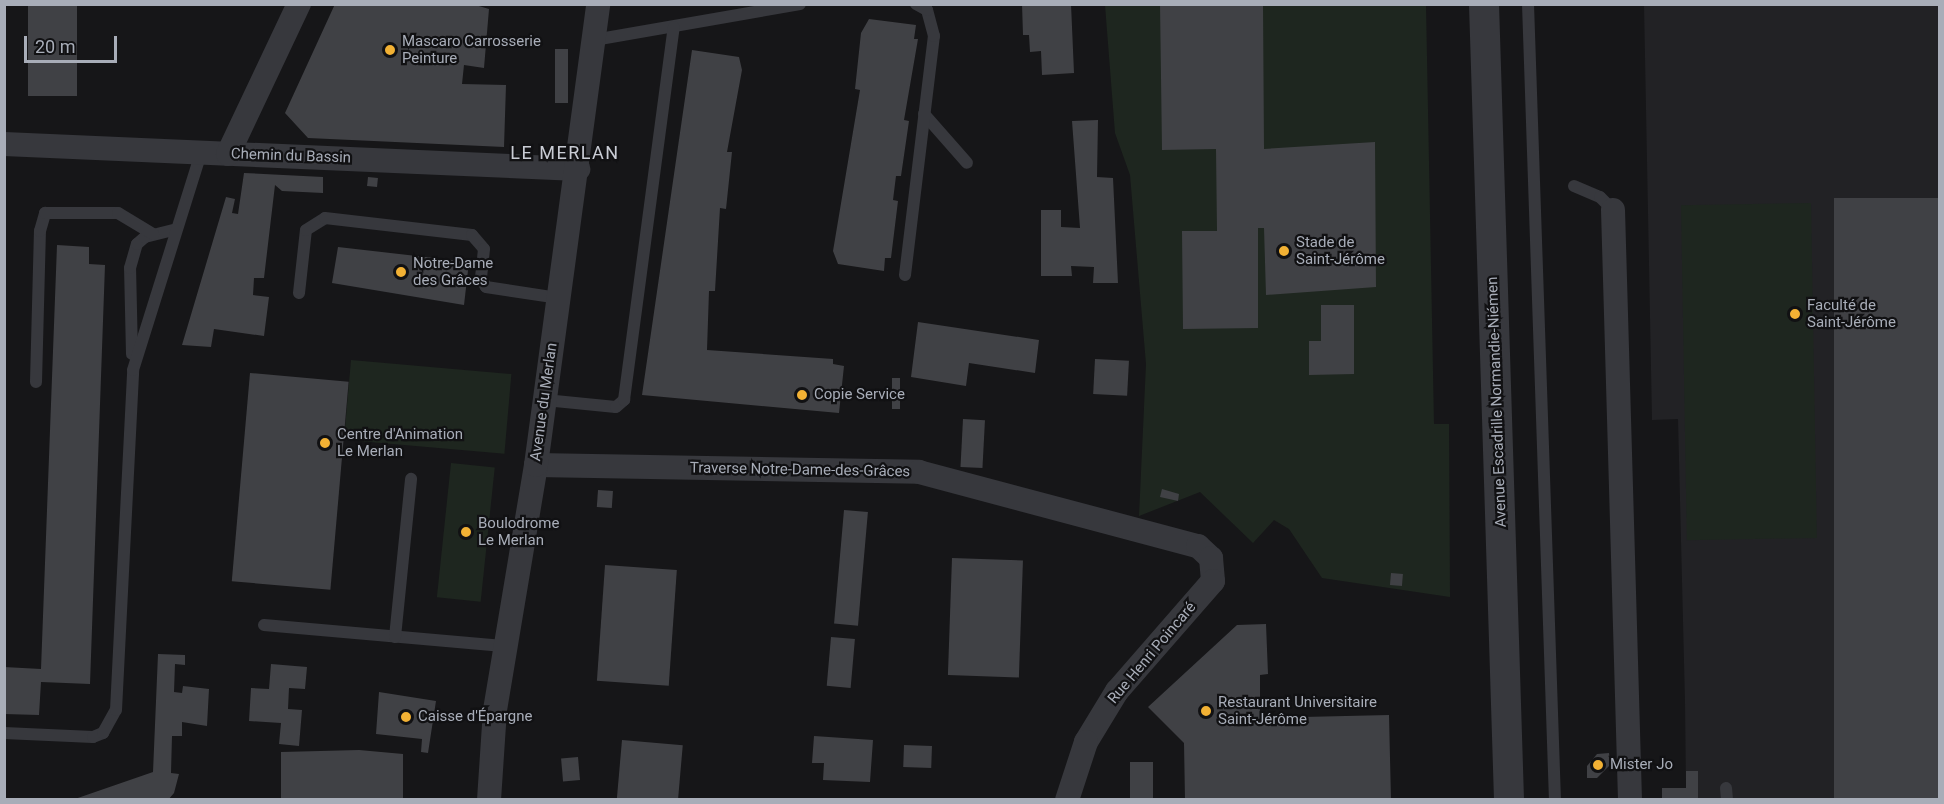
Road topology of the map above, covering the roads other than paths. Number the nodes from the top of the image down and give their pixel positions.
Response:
1 (299, 4) edge
2 (598, 4) edge
3 (800, 4) edge
4 (916, 4) edge
5 (1484, 4) edge
6 (1528, 4) edge
7 (674, 27) junction
8 (594, 40) junction
9 (924, 114) junction
10 (4, 144) edge
11 (201, 153) junction
12 (228, 154) junction
13 (967, 163) dead end
14 (578, 169) junction
15 (1574, 186) dead end
16 (1613, 210) joint
17 (176, 229) junction
18 (153, 234) junction
19 (905, 275) dead end
20 (299, 293) dead end
21 (559, 298) junction
22 (132, 370) junction
23 (36, 382) dead end
24 (545, 400) junction
25 (536, 465) junction
26 (411, 479) dead end
27 (1198, 546) joint
28 (264, 625) dead end
29 (395, 637) junction
30 (506, 646) junction
31 (4, 733) edge
32 (489, 800) edge
33 (1067, 800) edge
34 (1509, 800) edge
35 (1555, 800) edge
36 (1630, 800) edge

1 - 12 street
2 - 8 street, Avenue du Merlan
3 - 7 lane
4 - 9 lane
5 - 34 street, Avenue Escadrille Normandie-Niémen
6 - 35 lane
7 - 8 lane
7 - 24 lane
8 - 14 street, Avenue du Merlan
9 - 13 lane
9 - 19 lane
10 - 11 street, Chemin du Bassin
11 - 12 street, Chemin du Bassin
11 - 17 lane
12 - 14 street, Chemin du Bassin
14 - 21 street, Avenue du Merlan
15 - 16 lane
16 - 36 street
17 - 18 lane
17 - 22 lane
18 - 22 lane
18 - 23 lane
20 - 21 lane
21 - 24 street, Avenue du Merlan
22 - 31 lane
24 - 25 street, Avenue du Merlan
25 - 27 street, Traverse Notre-Dame-des-Grâces
25 - 30 street, Avenue du Merlan
26 - 29 lane
27 - 33 street, Rue Henri Poincaré
28 - 29 lane
29 - 30 lane
30 - 32 street, Avenue du Merlan

